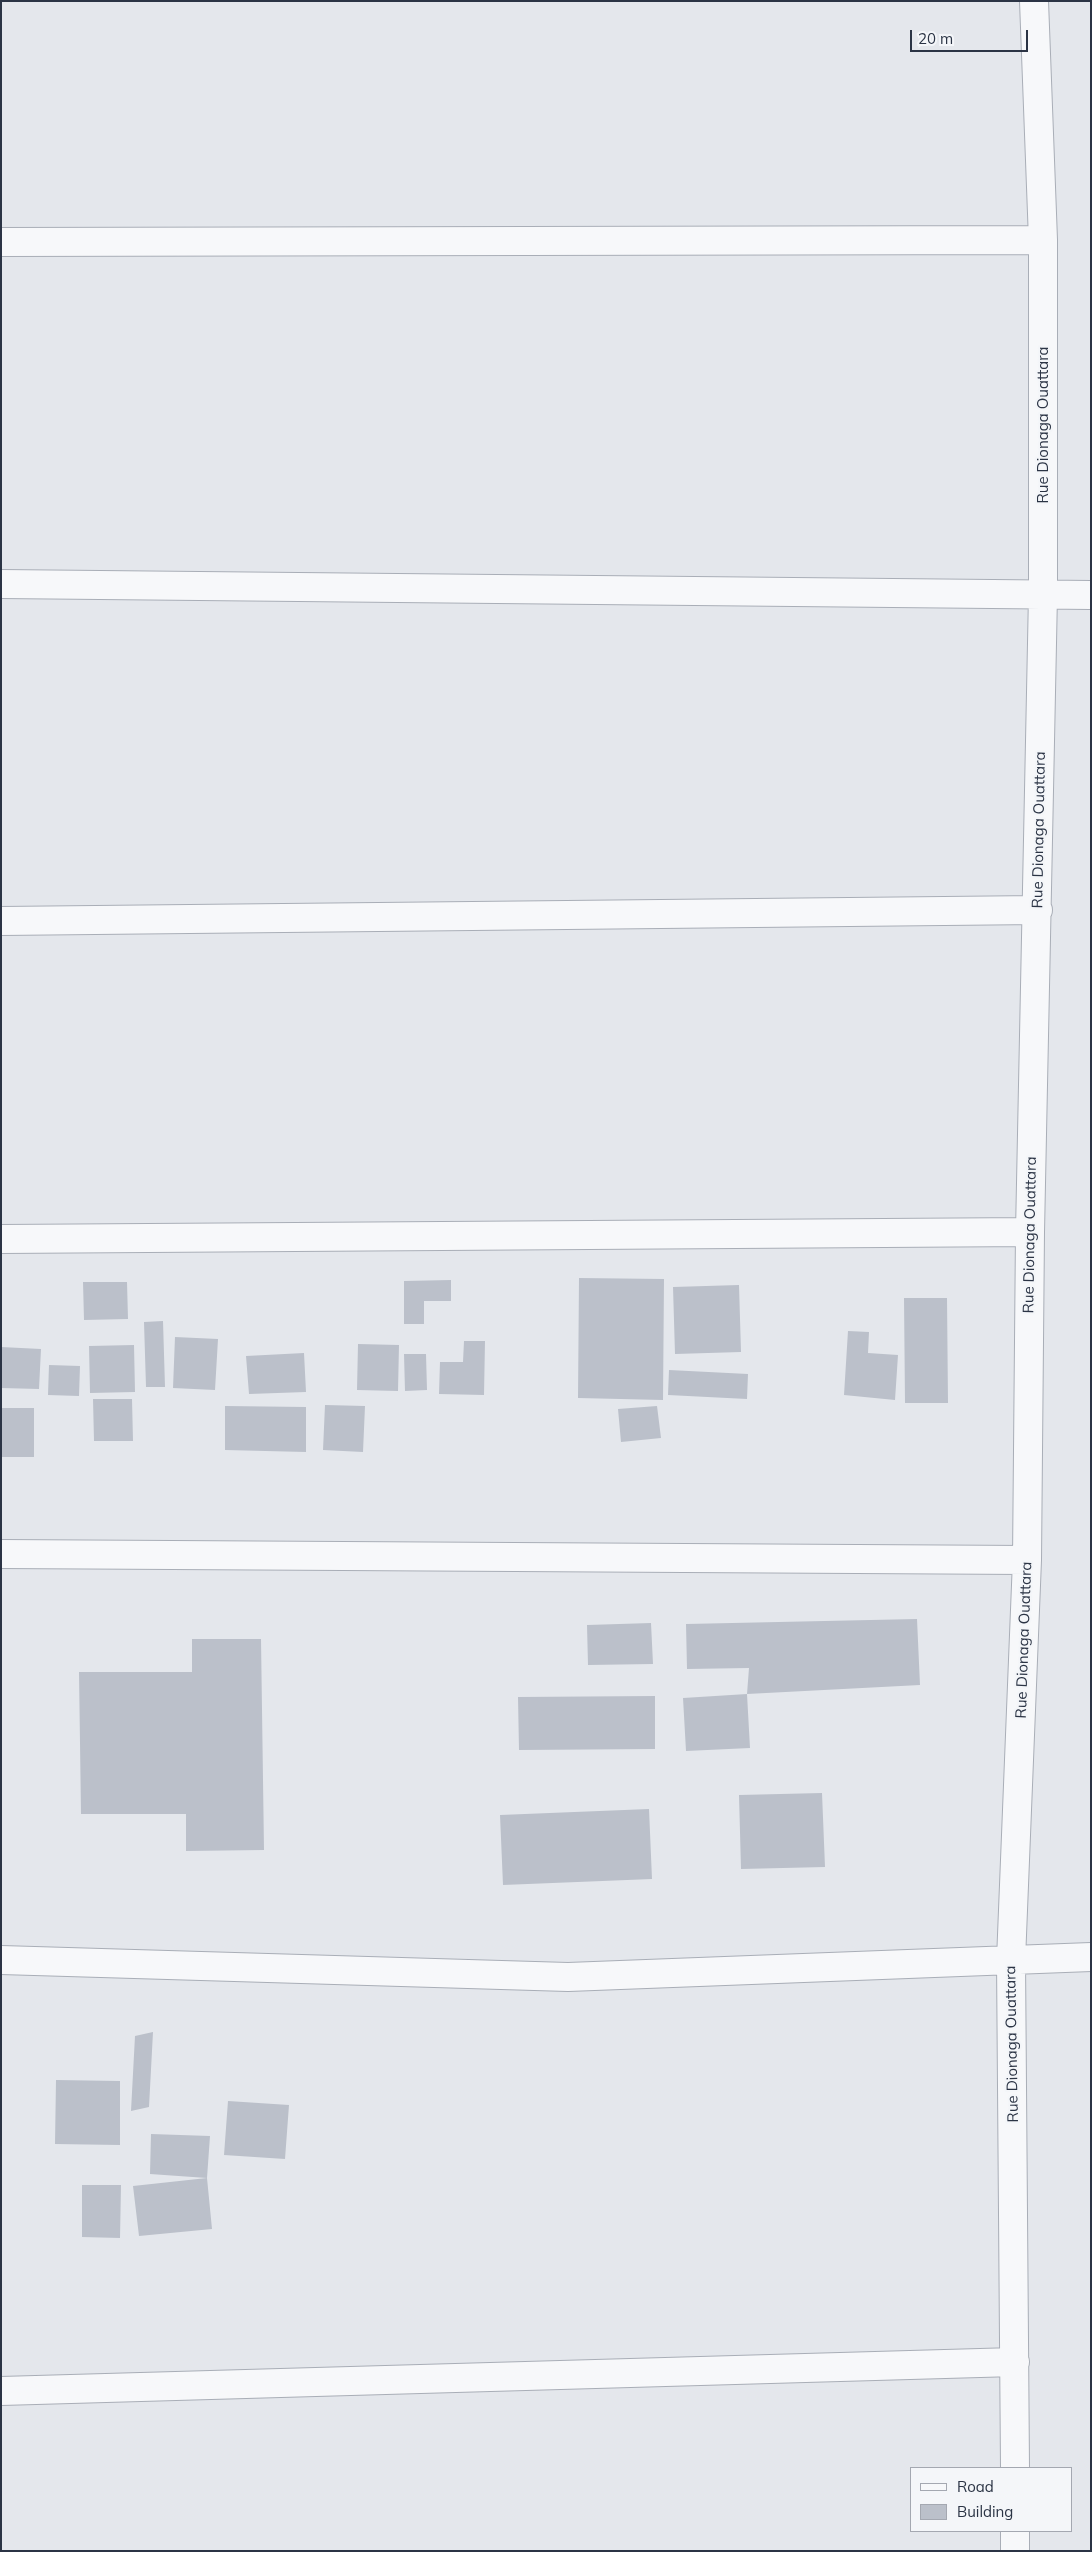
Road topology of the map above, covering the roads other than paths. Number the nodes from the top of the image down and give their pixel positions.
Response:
1 (1034, 1) edge
2 (1043, 240) junction
3 (1, 242) edge
4 (1, 584) edge
5 (1043, 594) junction
6 (1091, 595) edge
7 (1038, 910) junction
8 (1, 921) edge
9 (1030, 1232) junction
10 (1, 1239) edge
11 (1, 1554) edge
12 (1027, 1560) junction
13 (1091, 1957) edge
14 (1, 1960) edge
15 (1011, 1960) junction
16 (1016, 2362) junction
17 (1, 2391) edge
18 (1015, 2467) edge
19 (1015, 2532) edge
20 (1015, 2551) edge

1 - 2 street, Rue Dionaga Ouattara
2 - 3 street
2 - 5 street, Rue Dionaga Ouattara
4 - 5 street
5 - 6 street
5 - 7 street, Rue Dionaga Ouattara
7 - 8 street
7 - 9 street, Rue Dionaga Ouattara
9 - 10 street
9 - 12 street, Rue Dionaga Ouattara
11 - 12 street
12 - 15 street, Rue Dionaga Ouattara
13 - 15 street
14 - 15 street
15 - 16 street, Rue Dionaga Ouattara
16 - 17 street
16 - 18 street, Rue Dionaga Ouattara
19 - 20 street

